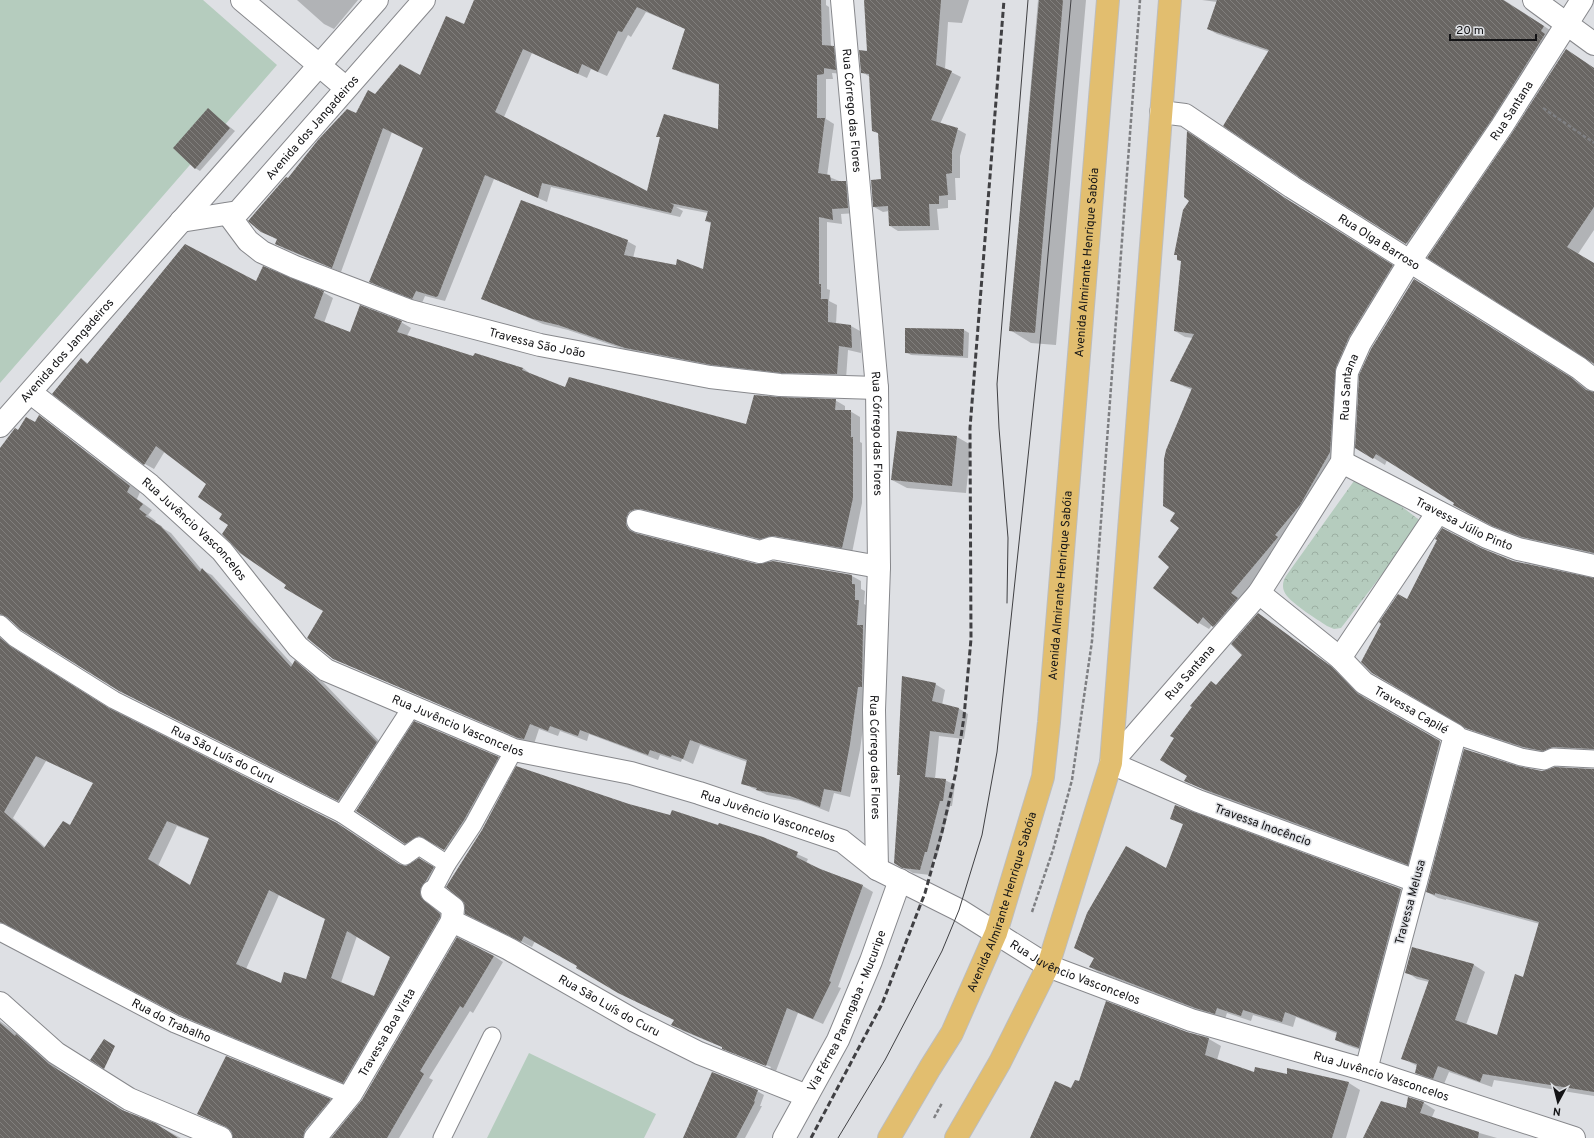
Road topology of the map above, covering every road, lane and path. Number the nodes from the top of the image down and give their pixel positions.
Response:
1 (242, 0) edge
2 (377, 0) edge
3 (424, 0) edge
4 (842, 0) edge
5 (1108, 0) edge
6 (1170, 0) edge
7 (1534, 0) edge
8 (1582, 0) edge
9 (1567, 24) junction
10 (1594, 44) edge
11 (319, 66) junction
12 (346, 88) junction
13 (1523, 94) junction
14 (1161, 112) junction
15 (1594, 143) edge
16 (228, 214) junction
17 (181, 221) junction
18 (1410, 261) junction
19 (1594, 380) edge
20 (877, 388) junction
21 (31, 393) junction
22 (0, 426) edge
23 (1342, 462) junction
24 (1438, 512) junction
25 (638, 521) dead end
26 (1594, 566) edge
27 (879, 567) junction
28 (1259, 593) junction
29 (0, 624) edge
30 (1340, 658) junction
31 (413, 705) junction
32 (1455, 734) junction
33 (514, 750) junction
34 (1594, 759) edge
35 (1111, 763) junction
36 (342, 814) junction
37 (447, 864) junction
38 (877, 869) junction
39 (900, 880) junction
40 (1416, 881) junction
41 (432, 892) joint
42 (452, 921) junction
43 (0, 932) edge
44 (996, 933) junction
45 (1048, 966) junction
46 (0, 1003) edge
47 (492, 1036) dead end
48 (1366, 1070) junction
49 (349, 1096) junction
50 (807, 1096) junction
51 (221, 1138) edge
52 (315, 1138) edge
53 (442, 1138) edge
54 (784, 1138) edge
55 (889, 1138) edge
56 (956, 1138) edge
57 (1574, 1138) edge

1 - 11 street
2 - 11 street, Avenida dos Jangadeiros
3 - 12 street, Avenida dos Jangadeiros
4 - 20 street, Rua Córrego das Flores
5 - 44 highway, Avenida Almirante Henrique Sabóia
6 - 14 highway
7 - 9 street
8 - 9 street, Rua Santana
9 - 10 street
9 - 13 street, Rua Santana
11 - 12 street
11 - 17 street, Avenida dos Jangadeiros
12 - 16 street, Avenida dos Jangadeiros
13 - 15 path
13 - 18 street, Rua Santana
14 - 18 street, Rua Olga Barroso
14 - 35 highway
16 - 17 street, Avenida dos Jangadeiros
16 - 20 street, Travessa São João
17 - 21 street, Avenida dos Jangadeiros
18 - 19 street, Rua Olga Barroso
18 - 23 street, Rua Santana
20 - 27 street, Rua Córrego das Flores
21 - 22 street, Avenida dos Jangadeiros
21 - 31 street, Rua Juvêncio Vasconcelos
23 - 24 street, Travessa Júlio Pinto
23 - 28 street, Rua Santana
24 - 26 street, Travessa Júlio Pinto
24 - 30 street
25 - 27 street
27 - 38 street, Rua Córrego das Flores
28 - 30 street, Travessa Capilé
28 - 35 street, Rua Santana
29 - 36 lane, Rua São Luís do Curu
30 - 32 street, Travessa Capilé
31 - 33 street, Rua Juvêncio Vasconcelos
31 - 36 lane
32 - 34 lane, Travessa Capilé
32 - 40 street, Travessa Melusa
33 - 37 lane
33 - 38 street, Rua Juvêncio Vasconcelos
35 - 40 street, Travessa Inocêncio
35 - 45 highway
36 - 37 lane, Rua São Luís do Curu
37 - 41 lane
38 - 39 street, Rua Juvêncio Vasconcelos
39 - 44 street, Rua Juvêncio Vasconcelos
39 - 50 street, Via Férrea Parangaba - Mucuripe
40 - 48 street, Travessa Melusa
41 - 42 street
42 - 49 street, Travessa Boa Vista
42 - 50 street, Rua São Luís do Curu
43 - 49 lane, Rua do Trabalho
44 - 45 street, Rua Juvêncio Vasconcelos
44 - 55 highway, Avenida Almirante Henrique Sabóia
45 - 48 street, Rua Juvêncio Vasconcelos
45 - 56 highway
46 - 51 street
47 - 53 lane
48 - 57 street, Rua Juvêncio Vasconcelos
49 - 52 street, Travessa Boa Vista
50 - 54 street, Via Férrea Parangaba - Mucuripe

